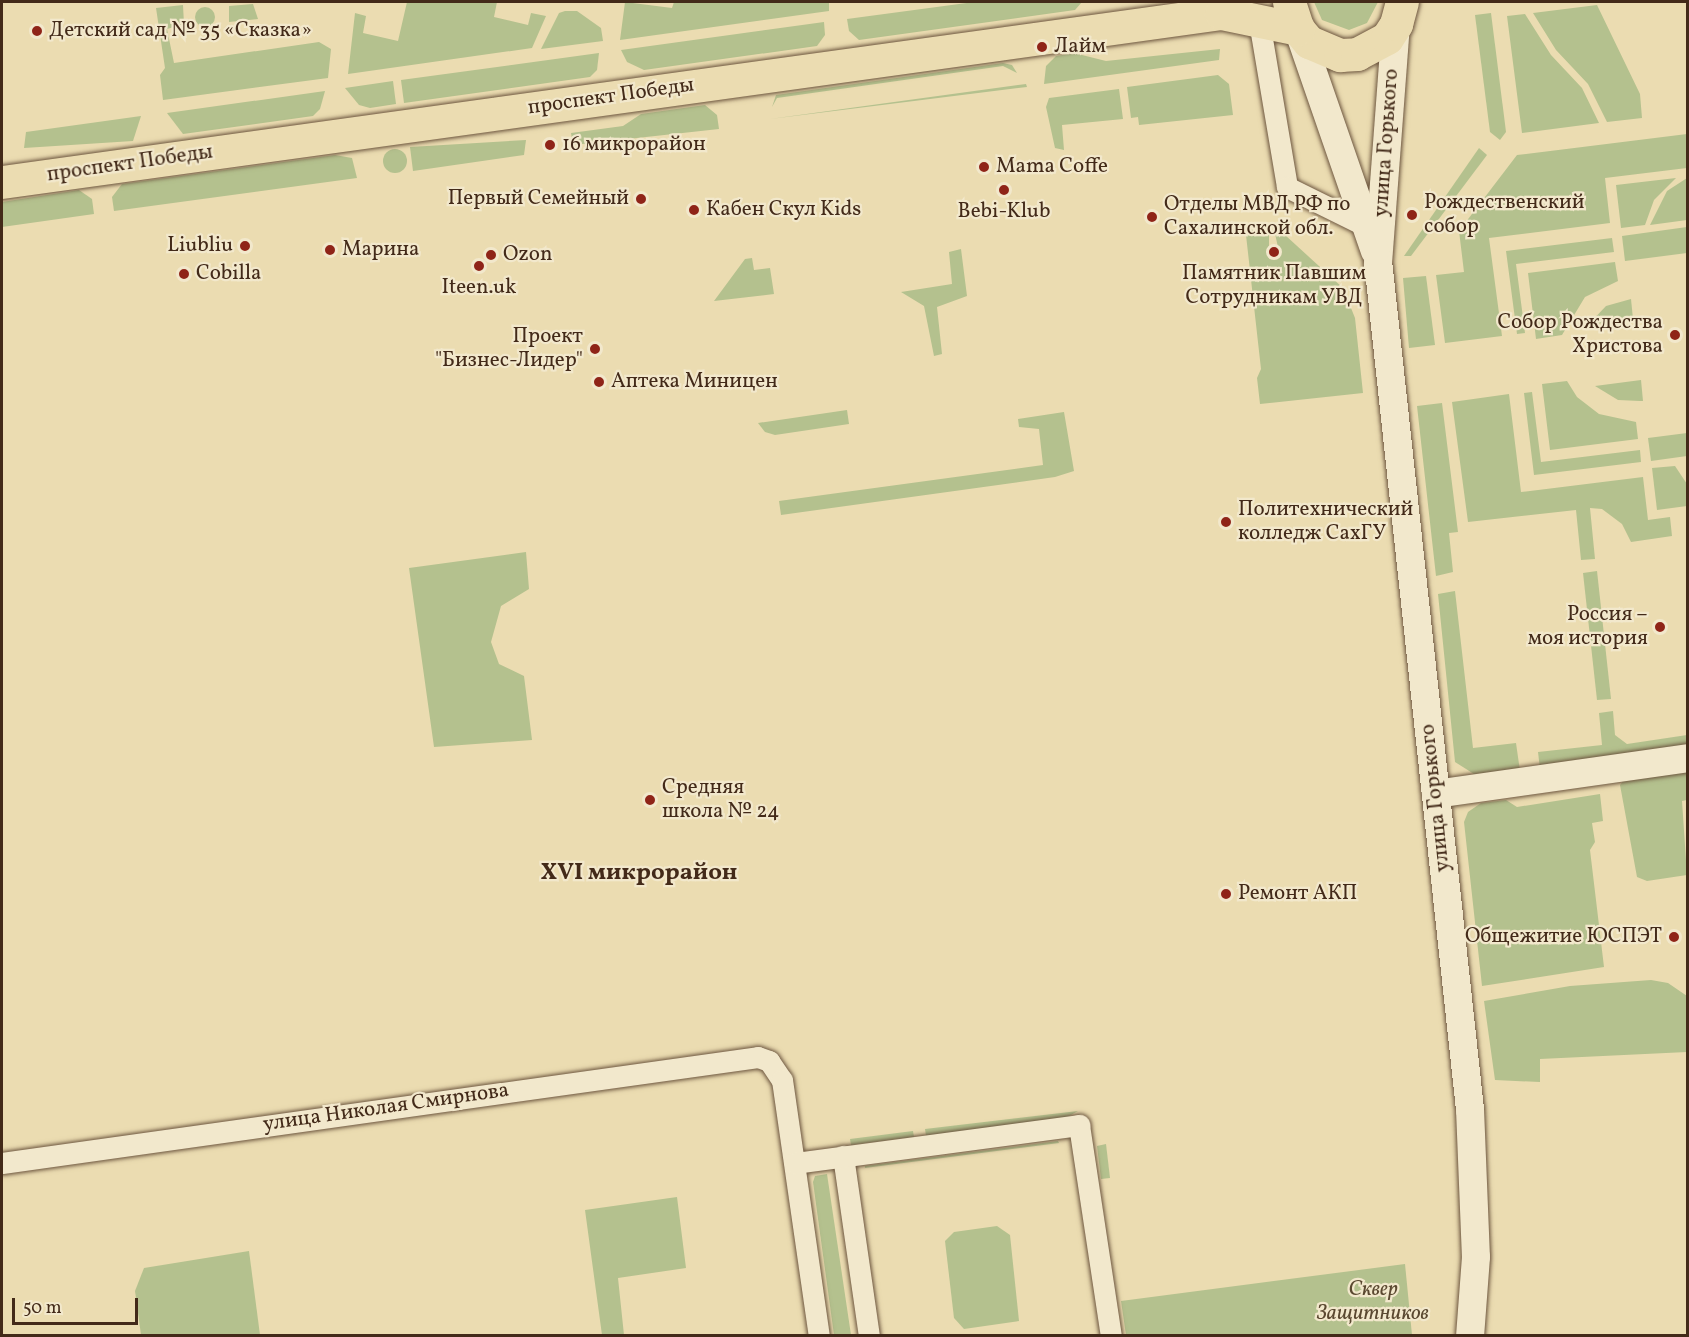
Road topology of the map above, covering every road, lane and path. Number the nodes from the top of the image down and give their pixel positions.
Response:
1 (1240, 12) edge
2 (1399, 13) edge
3 (1294, 15) edge
4 (2, 182) edge
5 (1366, 226) junction
6 (1378, 261) junction
7 (1688, 758) edge
8 (1436, 794) junction
9 (843, 1156) junction
10 (2, 1163) edge
11 (795, 1163) junction
12 (819, 1335) edge
13 (869, 1335) edge
14 (1111, 1335) edge
15 (1470, 1335) edge

1 - 3 main road, проспект Победы
1 - 4 main road, проспект Победы
1 - 5 street
2 - 3 main road
2 - 6 main road, улица Горького
3 - 5 main road, улица Горького
5 - 6 main road, улица Горького
6 - 8 main road, улица Горького
7 - 8 main road
8 - 15 main road, улица Горького
9 - 11 street
9 - 13 street
9 - 14 street
10 - 11 street, улица Николая Смирнова
11 - 12 street

